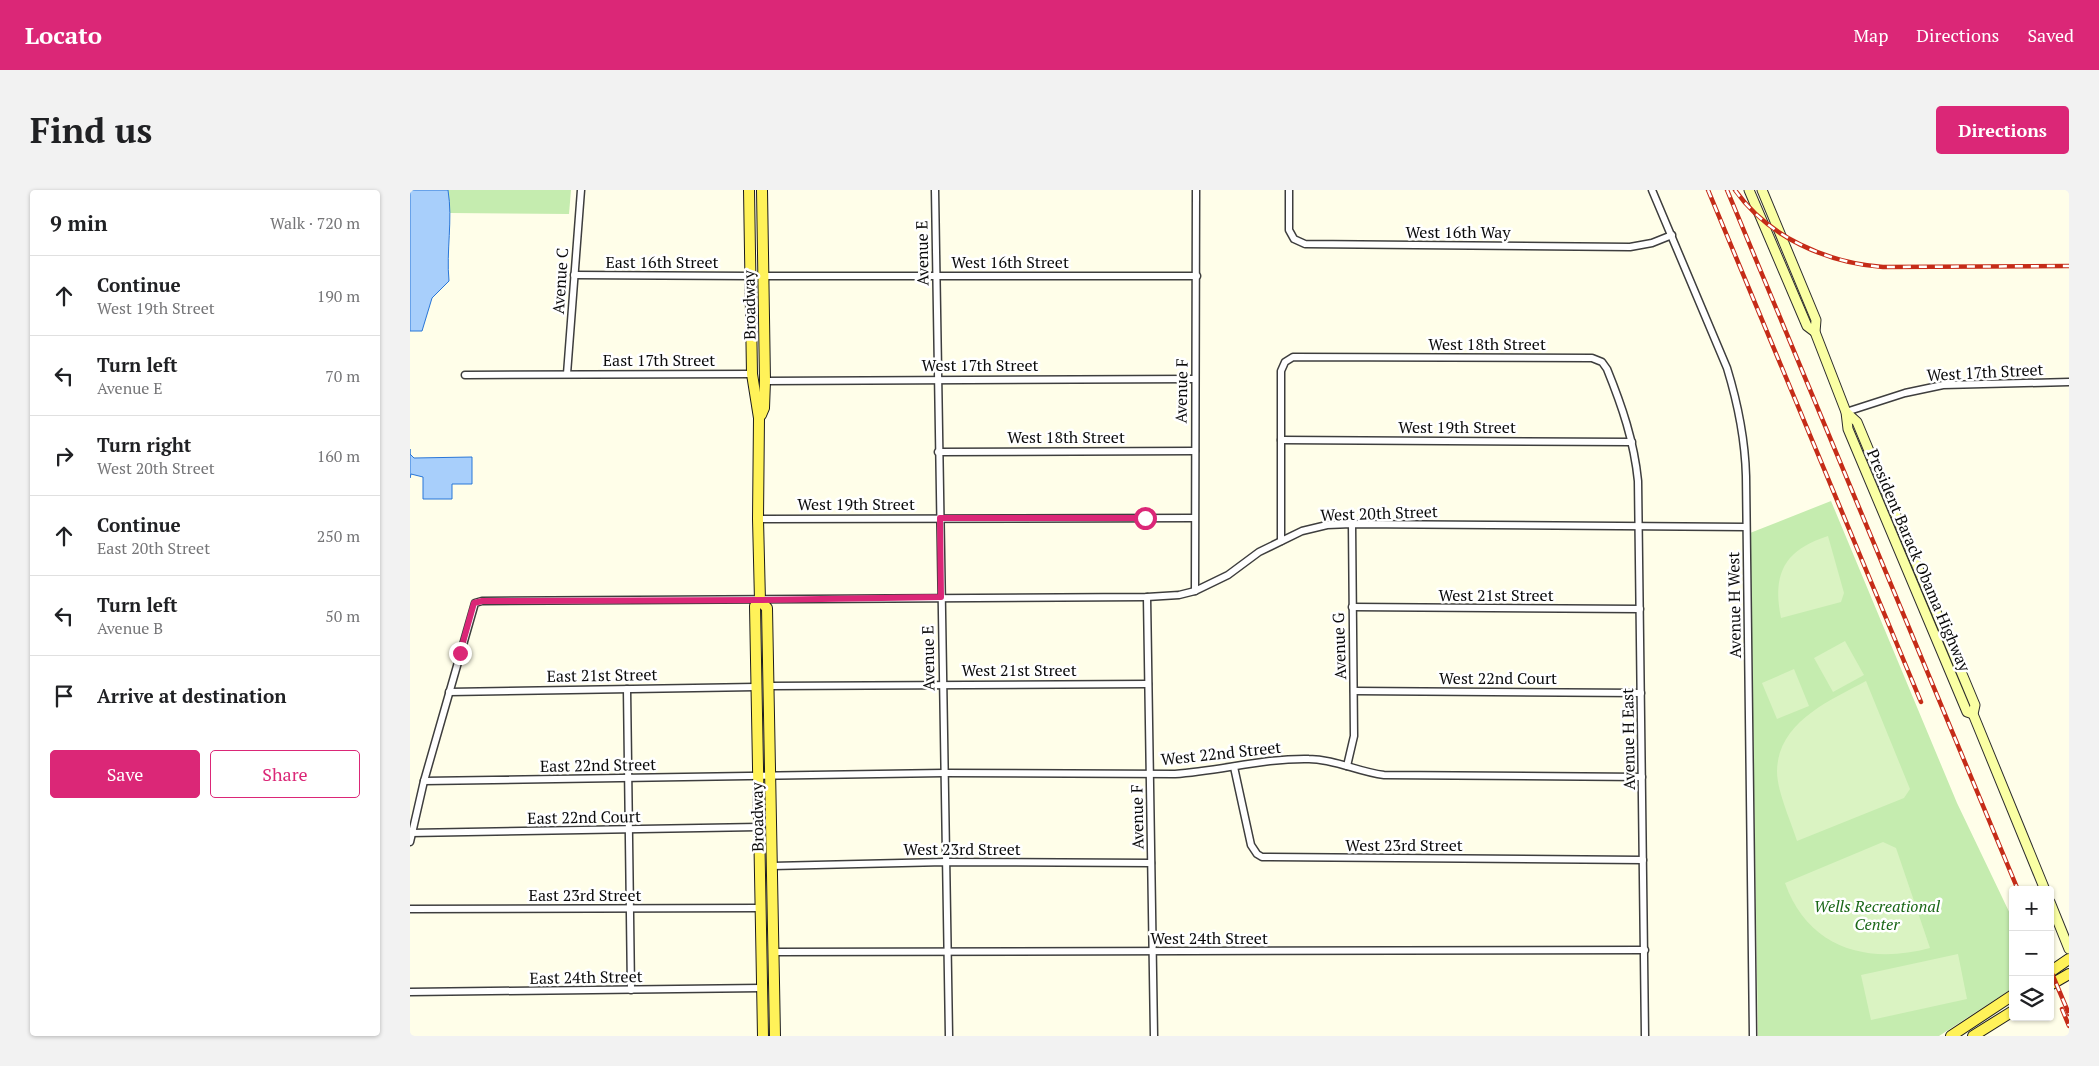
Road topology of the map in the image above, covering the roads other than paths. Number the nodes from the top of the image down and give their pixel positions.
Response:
1 (581, 190) edge
2 (749, 190) edge
3 (762, 190) edge
4 (935, 190) edge
5 (1196, 190) edge
6 (1289, 190) edge
7 (1652, 190) edge
8 (1749, 190) edge
9 (1762, 190) edge
10 (1672, 235) junction
11 (574, 275) junction
12 (751, 276) junction
13 (764, 276) junction
14 (936, 276) junction
15 (1197, 276) junction
16 (1815, 332) junction
17 (567, 374) junction
18 (752, 374) junction
19 (465, 375) dead end
20 (937, 379) junction
21 (1195, 379) junction
22 (765, 381) junction
23 (2069, 382) edge
24 (1846, 412) junction
25 (759, 418) junction
26 (1281, 440) junction
27 (1632, 442) junction
28 (1195, 451) junction
29 (938, 452) junction
30 (940, 518) junction
31 (1194, 518) junction
32 (758, 519) junction
33 (1352, 524) junction
34 (1639, 526) junction
35 (1746, 527) junction
36 (1281, 541) junction
37 (1194, 592) junction
38 (941, 597) junction
39 (1147, 597) junction
40 (760, 600) junction
41 (1352, 607) junction
42 (1640, 609) junction
43 (942, 684) junction
44 (1148, 684) junction
45 (756, 686) junction
46 (770, 686) junction
47 (627, 689) junction
48 (1354, 691) junction
49 (449, 692) junction
50 (1641, 693) junction
51 (1347, 766) junction
52 (1234, 767) junction
53 (944, 773) junction
54 (1150, 774) junction
55 (758, 777) junction
56 (771, 777) junction
57 (1642, 777) junction
58 (629, 778) junction
59 (424, 781) junction
60 (759, 827) junction
61 (630, 830) junction
62 (411, 832) edge
63 (410, 842) edge
64 (1644, 860) junction
65 (945, 862) junction
66 (1151, 863) junction
67 (772, 866) junction
68 (2043, 886) edge
69 (760, 908) junction
70 (410, 909) edge
71 (631, 909) junction
72 (2054, 912) edge
73 (2069, 949) edge
74 (1645, 950) junction
75 (774, 952) junction
76 (947, 952) junction
77 (1152, 952) junction
78 (2069, 959) edge
79 (2054, 969) edge
80 (2069, 974) edge
81 (2054, 983) edge
82 (762, 988) junction
83 (631, 990) junction
84 (410, 992) edge
85 (2009, 998) edge
86 (2009, 1014) edge
87 (763, 1036) edge
88 (775, 1036) edge
89 (949, 1036) edge
90 (1154, 1036) edge
91 (1645, 1036) edge
92 (1752, 1036) edge
93 (1951, 1036) edge
94 (1973, 1036) edge

1 - 11 street, Avenue C
2 - 12 main road, Broadway
3 - 13 main road, Broadway
4 - 14 street, Avenue E
5 - 15 street, Avenue F
6 - 10 street, West 16th Way
7 - 10 street, Avenue H West
8 - 16 main road, President Barack Obama Highway
9 - 16 main road, President Barack Obama Highway
10 - 35 street, Avenue H West
11 - 12 street, East 16th Street
11 - 17 street, Avenue C
12 - 18 main road, Broadway
13 - 14 street, West 16th Street
13 - 22 main road, Broadway
14 - 15 street, West 16th Street
14 - 20 street, Avenue E
15 - 21 street, Avenue F
16 - 24 main road, President Barack Obama Highway
17 - 18 street, East 17th Street
17 - 19 street, East 17th Street
18 - 25 main road, Broadway
20 - 21 street, West 17th Street
20 - 22 street, West 17th Street
20 - 29 street, Avenue E
21 - 28 street, Avenue F
22 - 25 main road, Broadway
23 - 24 street, West 17th Street
24 - 68 main road, President Barack Obama Highway
25 - 32 main road, Broadway
26 - 27 street, West 19th Street
26 - 27 street, West 18th Street
26 - 36 street
27 - 34 street, Avenue H East
28 - 29 street, West 18th Street
28 - 31 street, Avenue F
29 - 30 street, Avenue E
30 - 31 street, West 19th Street
30 - 32 street, West 19th Street
30 - 38 street, Avenue E
31 - 37 street, Avenue F
32 - 40 main road, Broadway
33 - 34 street, West 20th Street
33 - 36 street, West 20th Street
33 - 41 street, Avenue G
34 - 35 street, West 20th Street
34 - 42 street, Avenue H East
35 - 92 street, Avenue H West
36 - 37 street, West 20th Street
37 - 39 street, West 20th Street
38 - 39 street, West 20th Street
38 - 40 street, West 20th Street
38 - 43 street, Avenue E
39 - 44 street, Avenue F
40 - 45 main road, Broadway
40 - 46 main road, Broadway
40 - 49 street, West 20th Street
41 - 42 street, West 21st Street
41 - 48 street, Avenue G
42 - 50 street, Avenue H East
43 - 44 street, West 21st Street
43 - 46 street, West 21st Street
43 - 53 street, Avenue E
44 - 54 street, Avenue F
45 - 47 street, East 21st Street
45 - 55 main road, Broadway
46 - 56 main road, Broadway
47 - 49 street, East 21st Street
47 - 58 street
48 - 50 street, West 22nd Court
48 - 51 street, Avenue G
49 - 59 street
50 - 57 street, Avenue H East
51 - 52 street, West 22nd Street
51 - 57 street, West 22nd Street
52 - 54 street, West 22nd Street
52 - 64 street, West 23rd Street
53 - 54 street, West 22nd Street
53 - 56 street, West 22nd Street
53 - 65 street, Avenue E
54 - 66 street, Avenue F
55 - 56 street, East 22nd Street
55 - 58 street, East 22nd Street
55 - 60 main road, Broadway
56 - 67 main road, Broadway
57 - 64 street, Avenue H East
58 - 59 street, East 22nd Street
58 - 61 street
59 - 62 street
60 - 61 street, East 22nd Court
60 - 69 main road, Broadway
61 - 62 street, East 22nd Court
61 - 71 street
62 - 63 street
64 - 74 street, Avenue H East
65 - 66 street, West 23rd Street
65 - 67 street, West 23rd Street
65 - 76 street, Avenue E
66 - 77 street, Avenue F
67 - 75 main road, Broadway
69 - 71 street, East 23rd Street
69 - 82 main road, Broadway
70 - 71 street, East 23rd Street
71 - 83 street
72 - 73 main road
74 - 77 street, West 24th Street
74 - 91 street, Avenue H East
75 - 76 street, West 24th Street
75 - 88 main road, Broadway
76 - 77 street, West 24th Street
76 - 89 street, Avenue E
77 - 90 street, Avenue F
78 - 79 main road
80 - 81 main road
82 - 83 street, East 24th Street
82 - 87 main road, Broadway
83 - 84 street, East 24th Street
85 - 93 main road
86 - 94 main road

